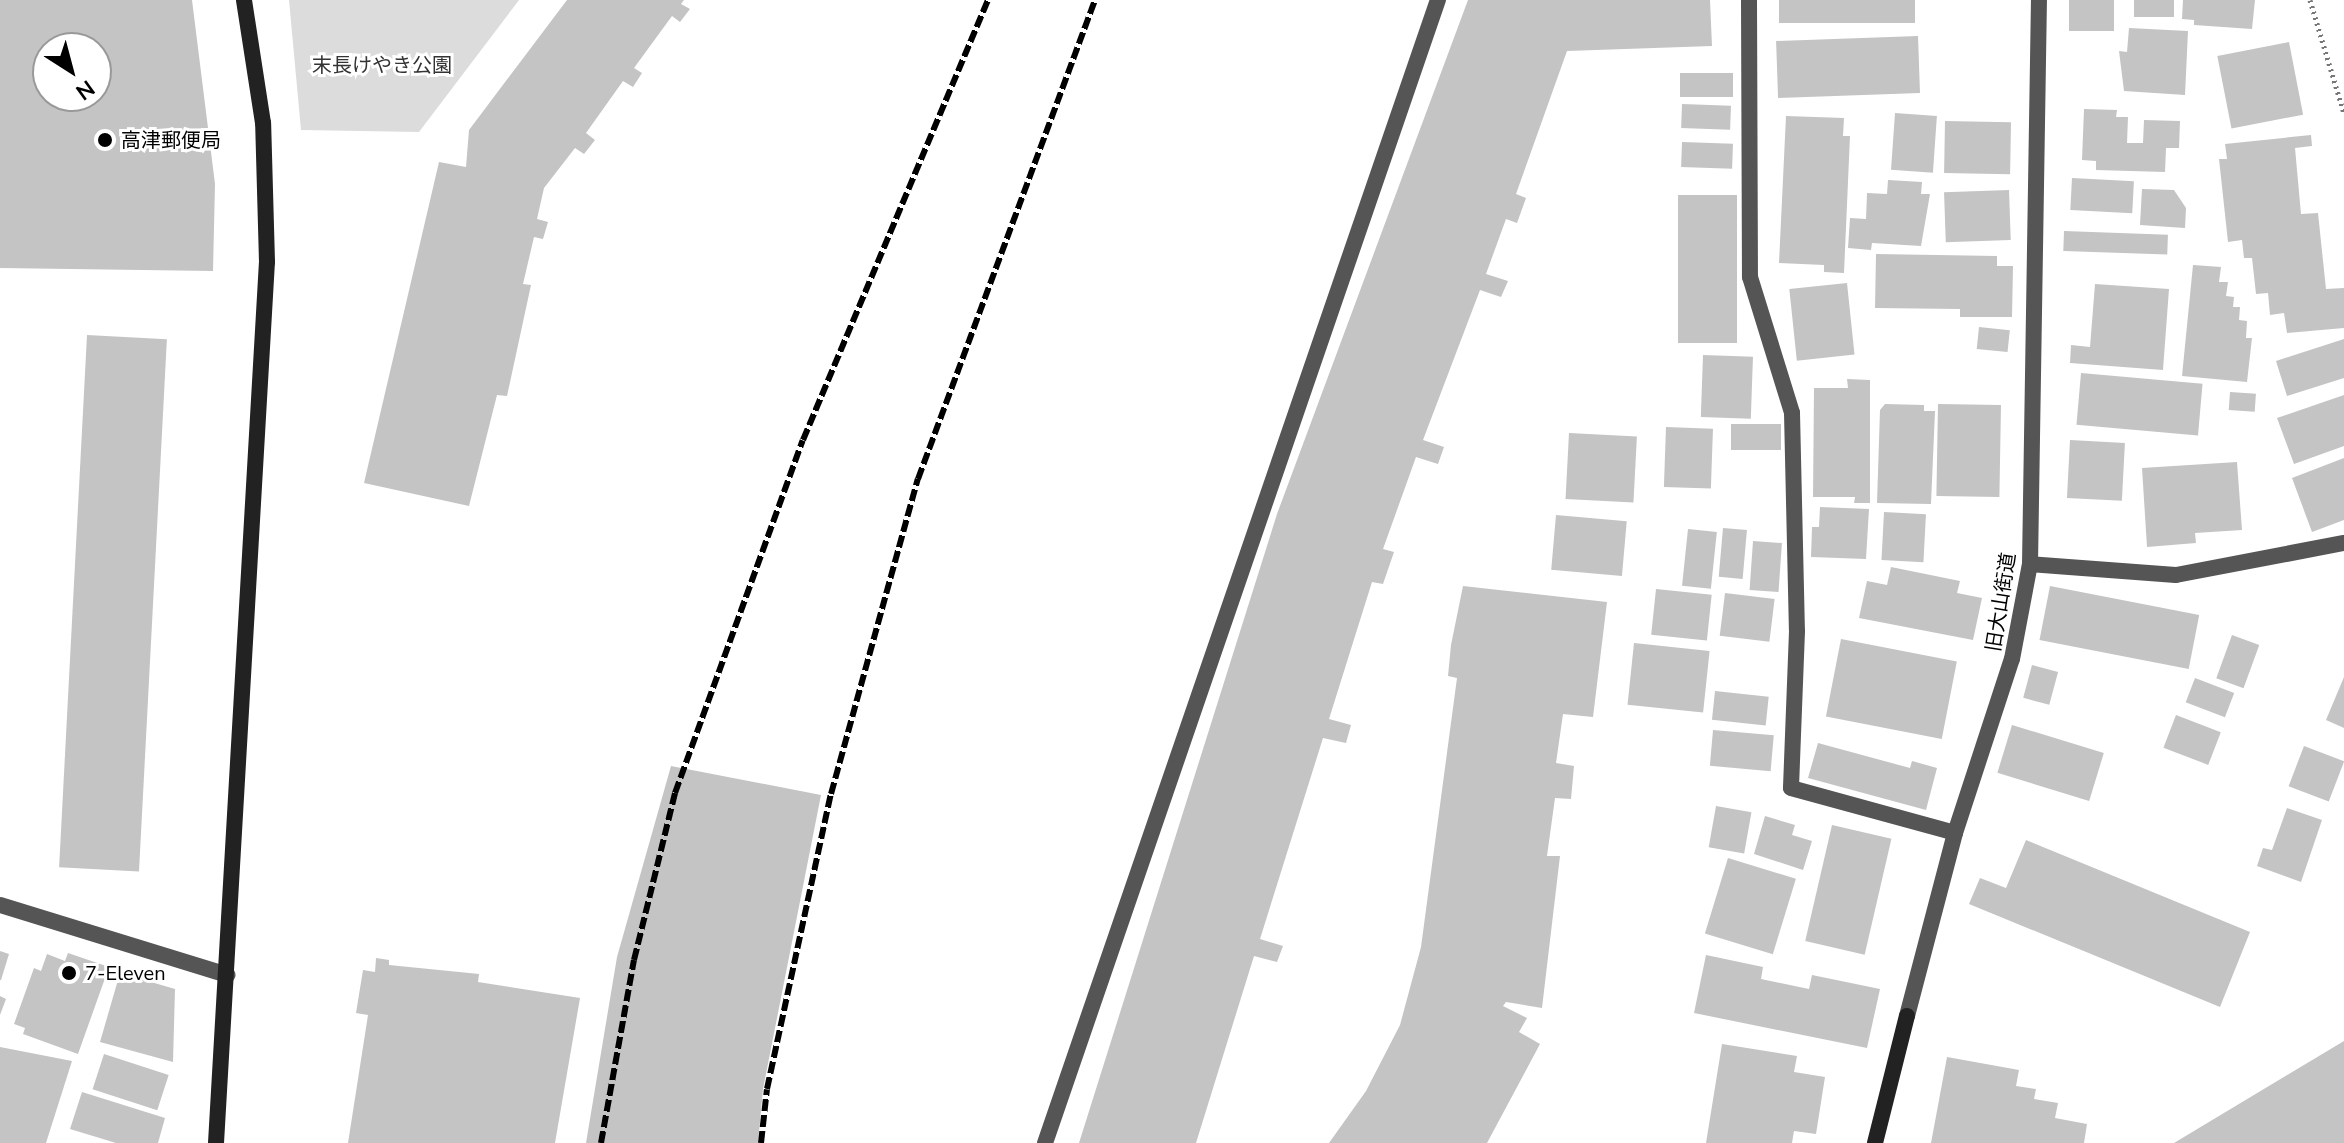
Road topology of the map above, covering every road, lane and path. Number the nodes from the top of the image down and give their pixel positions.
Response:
1 (244, 0) edge
2 (1438, 0) edge
3 (1749, 0) edge
4 (2039, 0) edge
5 (2310, 0) edge
6 (2344, 113) edge
7 (2344, 543) edge
8 (2030, 564) junction
9 (1955, 833) junction
10 (0, 905) edge
11 (227, 975) junction
12 (216, 1143) edge
13 (1045, 1143) edge
14 (1875, 1143) edge

1 - 11 street
2 - 13 street
3 - 9 street
4 - 8 street, 旧大山街道
5 - 6 path
7 - 8 street
8 - 9 street, 旧大山街道
9 - 14 street, 旧大山街道
10 - 11 street
11 - 12 street

